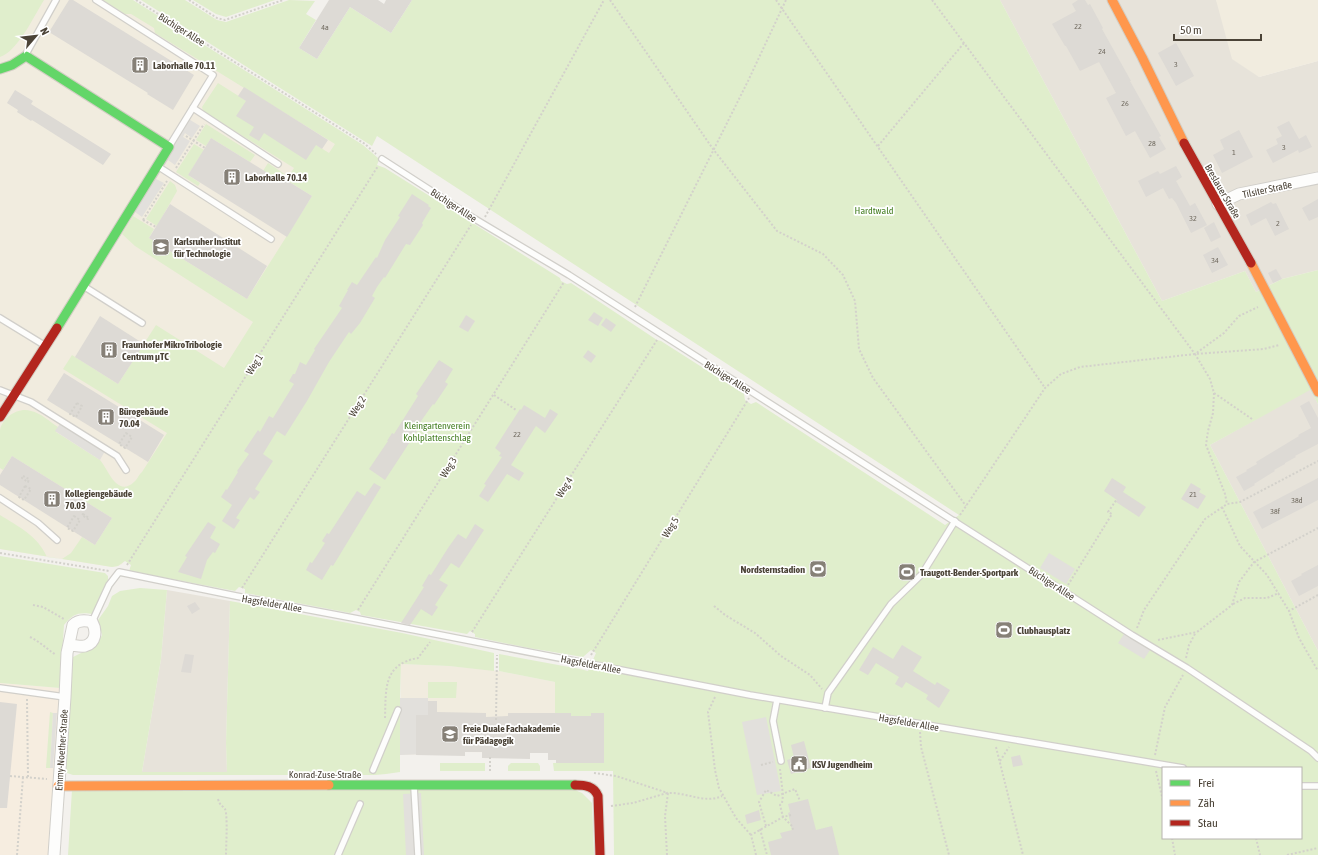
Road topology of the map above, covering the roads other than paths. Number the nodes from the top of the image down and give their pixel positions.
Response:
1 (56, 0) edge
2 (96, 0) edge
3 (1112, 0) edge
4 (26, 56) junction
5 (0, 69) edge
6 (193, 108) junction
7 (169, 148) junction
8 (382, 159) road end
9 (278, 164) dead end
10 (158, 166) junction
11 (1318, 178) edge
12 (1218, 204) junction
13 (271, 239) dead end
14 (84, 285) junction
15 (0, 318) edge
16 (142, 323) dead end
17 (46, 346) junction
18 (0, 390) edge
19 (1318, 392) edge
20 (14, 395) junction
21 (0, 417) edge
22 (126, 470) dead end
23 (0, 498) edge
24 (955, 521) junction
25 (58, 540) dead end
26 (92, 622) junction
27 (69, 645) junction
28 (0, 688) edge
29 (65, 697) junction
30 (777, 700) junction
31 (825, 708) junction
32 (398, 710) dead end
33 (1318, 758) edge
34 (781, 761) road end
35 (1175, 767) edge
36 (373, 770) dead end
37 (58, 783) junction
38 (414, 785) junction
39 (1302, 786) edge
40 (1318, 786) edge
41 (360, 804) dead end
42 (54, 855) edge
43 (338, 855) edge
44 (418, 855) edge
45 (600, 855) edge

1 - 4 lane
2 - 6 lane
3 - 12 street, Breslauer Straße
4 - 5 street
4 - 7 street
6 - 7 lane
6 - 9 lane
7 - 10 street
8 - 24 lane, Büchiger Allee
10 - 13 lane
10 - 14 street
11 - 12 street, Tilsiter Straße
12 - 19 street, Breslauer Straße
14 - 16 lane
14 - 17 street
15 - 17 lane
17 - 20 street
18 - 20 lane
20 - 21 street
20 - 22 lane
23 - 25 lane
24 - 31 lane
24 - 33 lane, Büchiger Allee
26 - 27 street, Emmy-Noether-Straße
26 - 27 street
26 - 30 lane, Hagsfelder Allee
27 - 29 street, Emmy-Noether-Straße
28 - 29 lane
29 - 37 street, Emmy-Noether-Straße
30 - 31 lane, Hagsfelder Allee
30 - 34 lane
31 - 35 lane, Hagsfelder Allee
32 - 36 lane
37 - 38 street, Konrad-Zuse-Straße
37 - 42 street, Emmy-Noether-Straße
38 - 44 lane
38 - 45 street, Konrad-Zuse-Straße
39 - 40 lane
41 - 43 lane

